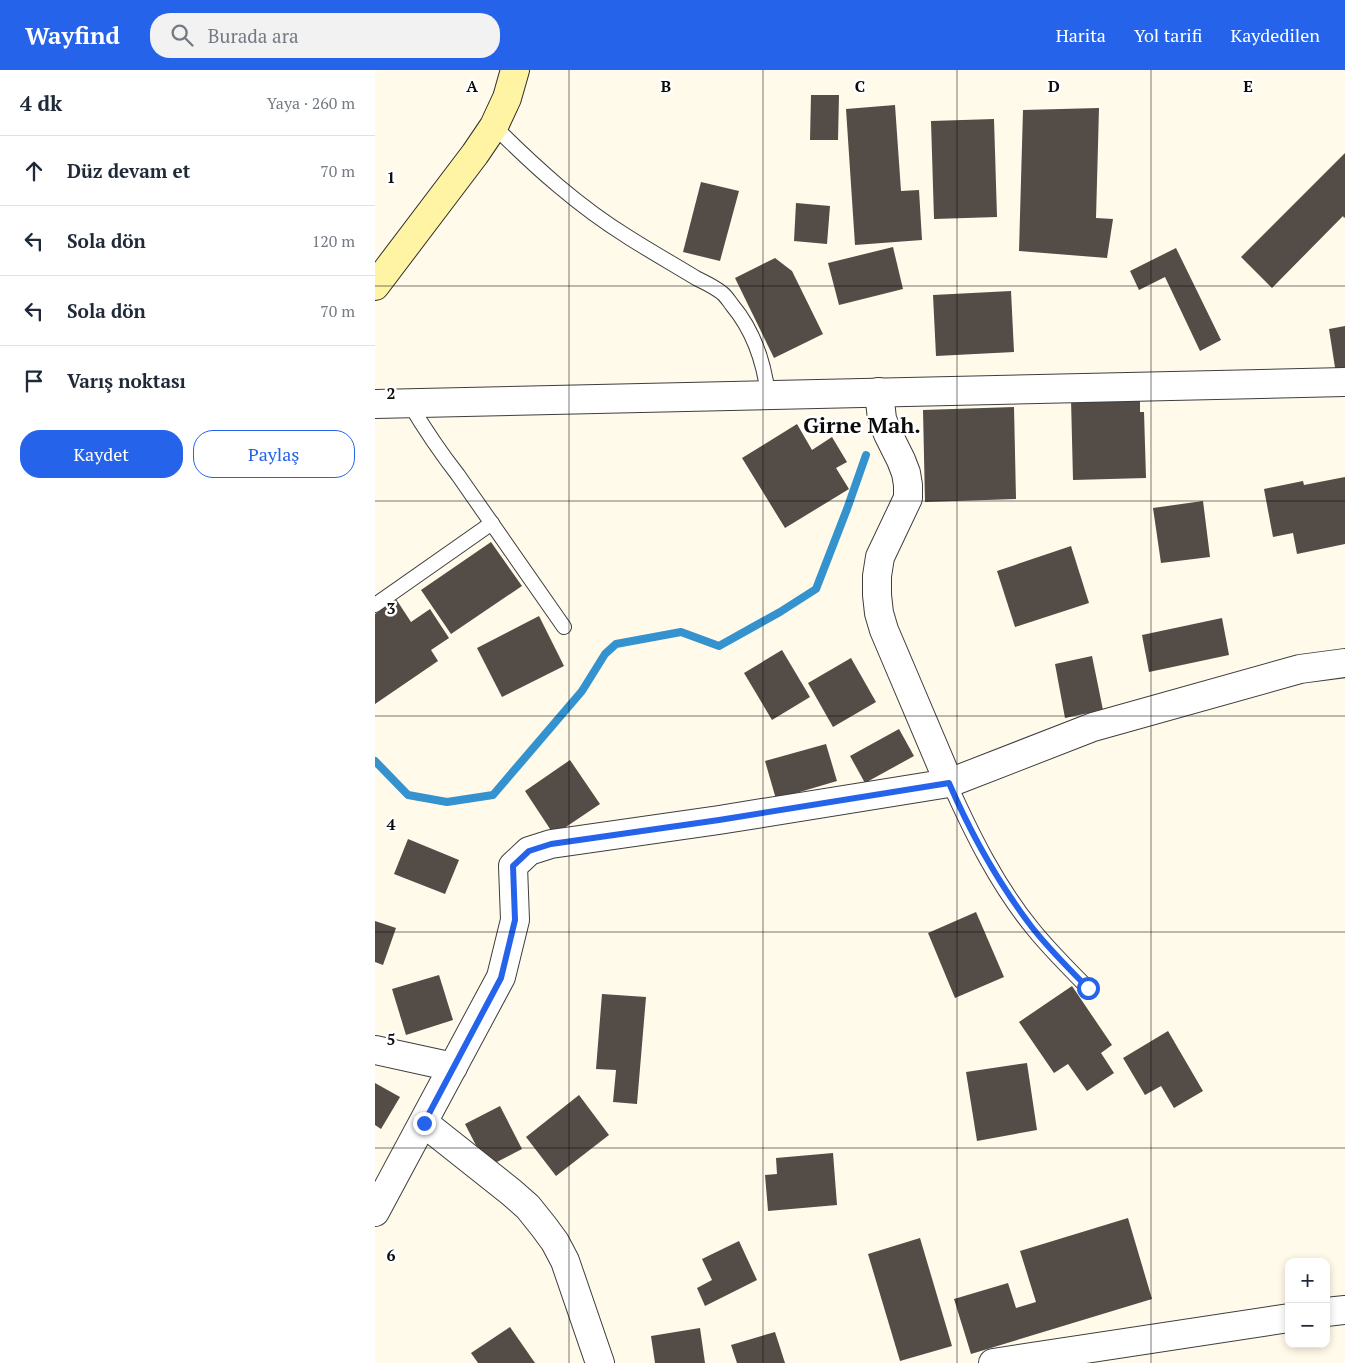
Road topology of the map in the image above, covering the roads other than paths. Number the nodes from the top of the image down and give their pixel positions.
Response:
1 (515, 70) edge
2 (494, 126) junction
3 (375, 286) edge
4 (1345, 382) edge
5 (879, 392) junction
6 (768, 395) junction
7 (409, 403) junction
8 (375, 404) edge
9 (492, 522) junction
10 (375, 605) edge
11 (564, 627) dead end
12 (1345, 663) edge
13 (949, 783) junction
14 (1088, 988) dead end
15 (375, 1050) edge
16 (453, 1067) junction
17 (424, 1123) junction
18 (375, 1212) edge
19 (1345, 1310) edge
20 (1330, 1312) edge
21 (1285, 1319) edge
22 (600, 1363) edge
23 (993, 1363) edge

1 - 2 street
2 - 3 street
2 - 6 lane
4 - 5 street
5 - 6 street
5 - 13 street
6 - 7 street
7 - 8 street
7 - 9 lane
9 - 10 lane
9 - 11 lane
12 - 13 street
13 - 14 lane
13 - 16 street
15 - 16 street
16 - 17 street
17 - 18 street
17 - 22 street
19 - 20 street
21 - 23 street

